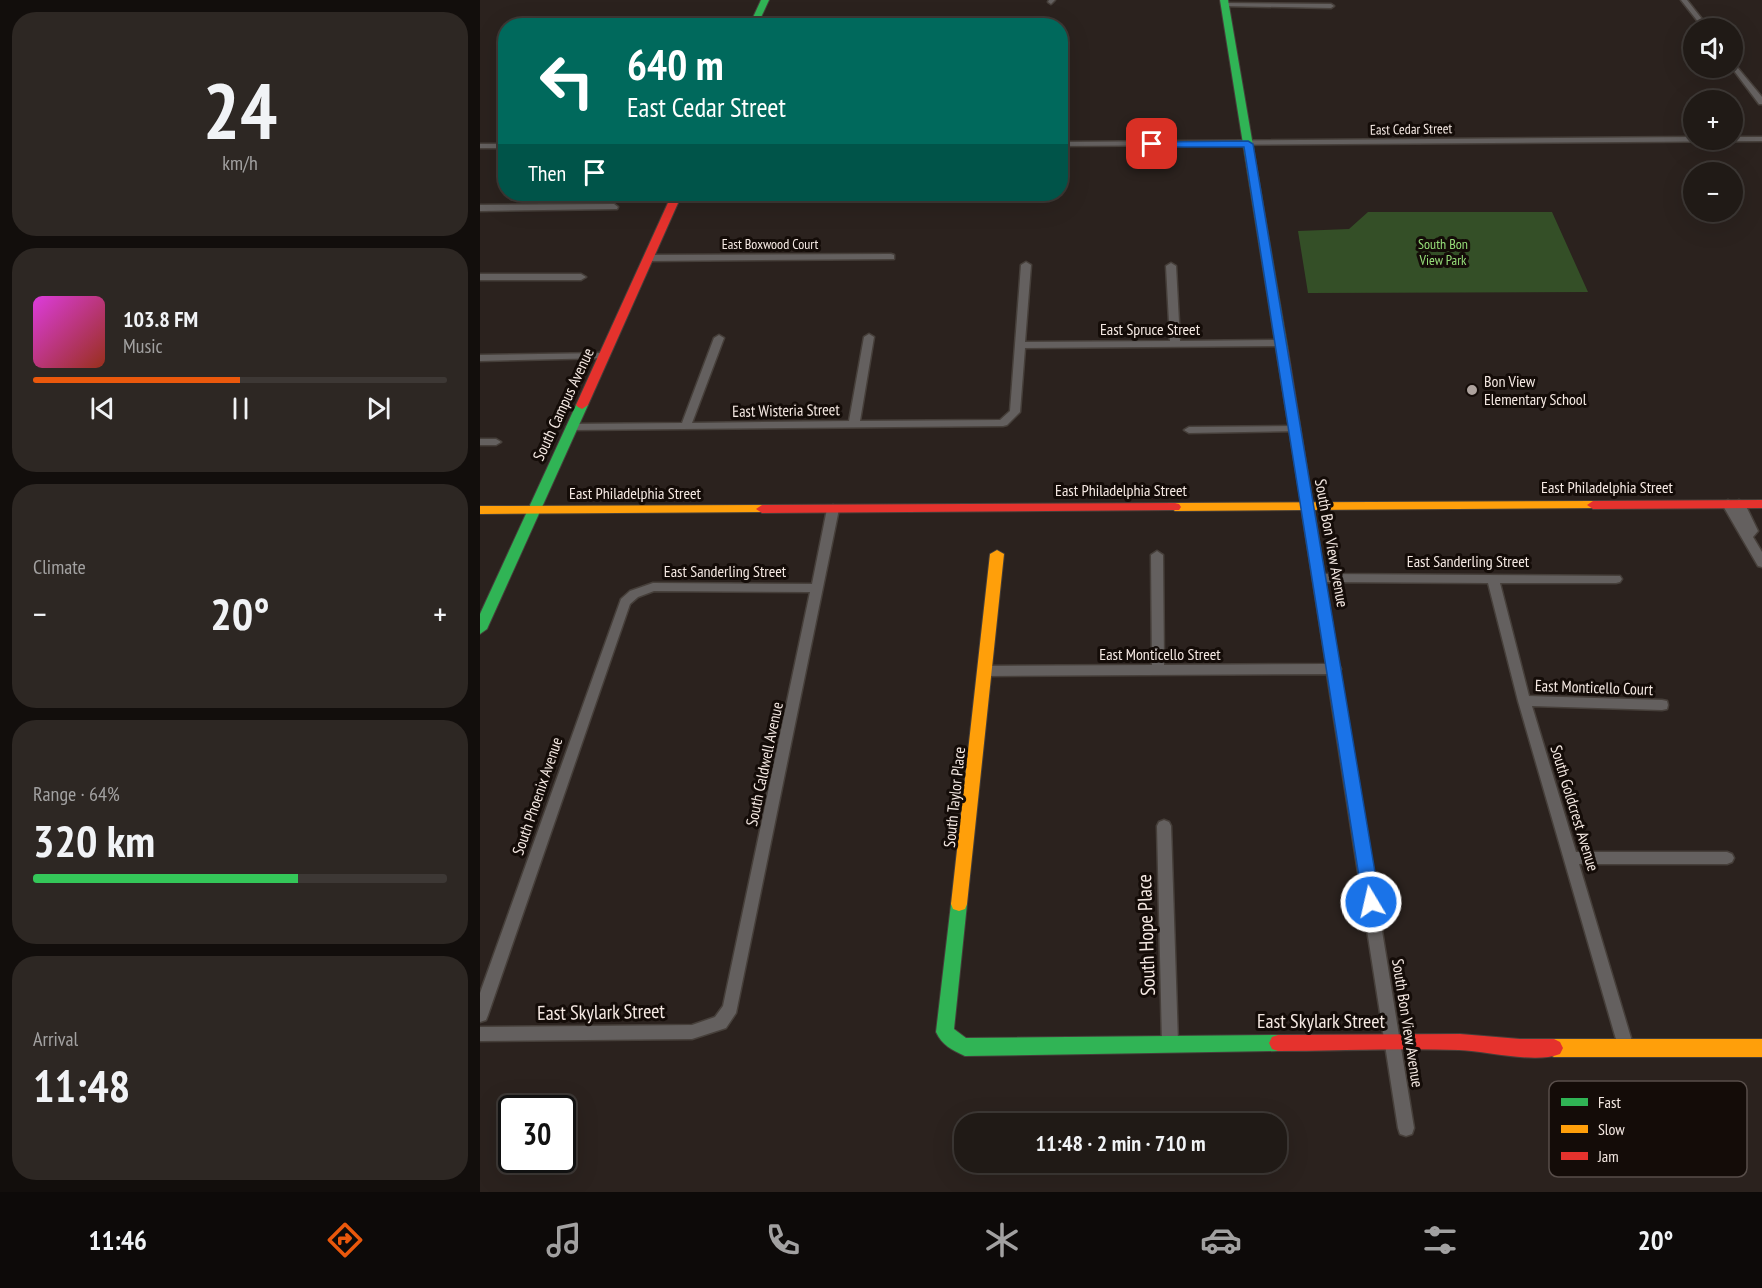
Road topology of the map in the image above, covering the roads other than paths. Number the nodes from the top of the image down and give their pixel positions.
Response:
1 (765, 0) edge
2 (1684, 0) edge
3 (1225, 3) edge
4 (1331, 6) dead end
5 (757, 18) edge
6 (1698, 18) edge
7 (1743, 77) edge
8 (1762, 102) edge
9 (1762, 140) edge
10 (1068, 144) edge
11 (1248, 144) junction
12 (480, 146) edge
13 (498, 146) edge
14 (673, 201) edge
15 (614, 207) dead end
16 (480, 208) edge
17 (891, 257) dead end
18 (649, 258) junction
19 (1026, 265) dead end
20 (1171, 266) dead end
21 (480, 277) edge
22 (581, 277) dead end
23 (869, 337) dead end
24 (720, 338) dead end
25 (1281, 344) junction
26 (1020, 345) junction
27 (1175, 345) junction
28 (603, 356) junction
29 (480, 357) edge
30 (854, 425) junction
31 (686, 426) junction
32 (570, 427) junction
33 (1295, 429) junction
34 (1189, 430) dead end
35 (480, 442) edge
36 (496, 442) dead end
37 (1734, 504) junction
38 (1762, 504) edge
39 (1307, 506) junction
40 (833, 509) junction
41 (480, 510) edge
42 (533, 510) junction
43 (997, 554) dead end
44 (1157, 555) dead end
45 (1762, 563) edge
46 (1320, 578) junction
47 (1493, 578) junction
48 (1616, 579) dead end
49 (817, 588) junction
50 (634, 594) joint
51 (480, 629) edge
52 (1335, 669) junction
53 (1158, 670) junction
54 (985, 671) junction
55 (1524, 701) junction
56 (1662, 705) dead end
57 (1164, 826) dead end
58 (1572, 858) junction
59 (1727, 858) dead end
60 (480, 1015) edge
61 (720, 1023) joint
62 (480, 1034) edge
63 (953, 1041) joint
64 (1393, 1041) junction
65 (1170, 1043) junction
66 (1626, 1048) junction
67 (1762, 1048) edge
68 (1406, 1128) dead end

1 - 5 street
2 - 6 street
3 - 4 street
3 - 11 street, South Bon View Avenue
7 - 8 street
9 - 11 street, East Cedar Street
10 - 11 street, East Cedar Street
11 - 25 street, South Bon View Avenue
12 - 13 street
14 - 18 street, South Campus Avenue
15 - 16 street
17 - 18 street, East Boxwood Court
18 - 28 street, South Campus Avenue
19 - 26 street
20 - 27 street
21 - 22 street
23 - 30 street
24 - 31 street
25 - 27 street, East Spruce Street
25 - 33 street, South Bon View Avenue
26 - 27 street, East Spruce Street
26 - 30 street, East Wisteria Street
28 - 29 street
28 - 32 street, South Campus Avenue
30 - 31 street, East Wisteria Street
31 - 32 street, East Wisteria Street
32 - 42 street, South Campus Avenue
33 - 34 street
33 - 39 street, South Bon View Avenue
35 - 36 street
37 - 38 street, East Philadelphia Street
37 - 39 street, East Philadelphia Street
37 - 45 street
39 - 40 street, East Philadelphia Street
39 - 46 street, South Bon View Avenue
40 - 42 street, East Philadelphia Street
40 - 49 street, South Caldwell Avenue
41 - 42 street, East Philadelphia Street
42 - 51 street, South Campus Avenue
43 - 54 street, South Taylor Place
44 - 53 street
46 - 47 street, East Sanderling Street
46 - 52 street, South Bon View Avenue
47 - 48 street, East Sanderling Street
47 - 55 street, South Goldcrest Avenue
49 - 50 street, East Sanderling Street
49 - 61 street, South Caldwell Avenue
50 - 60 street, South Phoenix Avenue
52 - 53 street, East Monticello Street
52 - 64 street, South Bon View Avenue
53 - 54 street, East Monticello Street
54 - 63 street, South Taylor Place
55 - 56 street, East Monticello Court
55 - 58 street, South Goldcrest Avenue
57 - 65 street, South Hope Place
58 - 59 street
58 - 66 street, South Goldcrest Avenue
61 - 62 street, East Skylark Street
63 - 65 street, East Skylark Street
64 - 65 street, East Skylark Street
64 - 66 street, East Skylark Street
64 - 68 street, South Bon View Avenue
66 - 67 street, East Skylark Street

